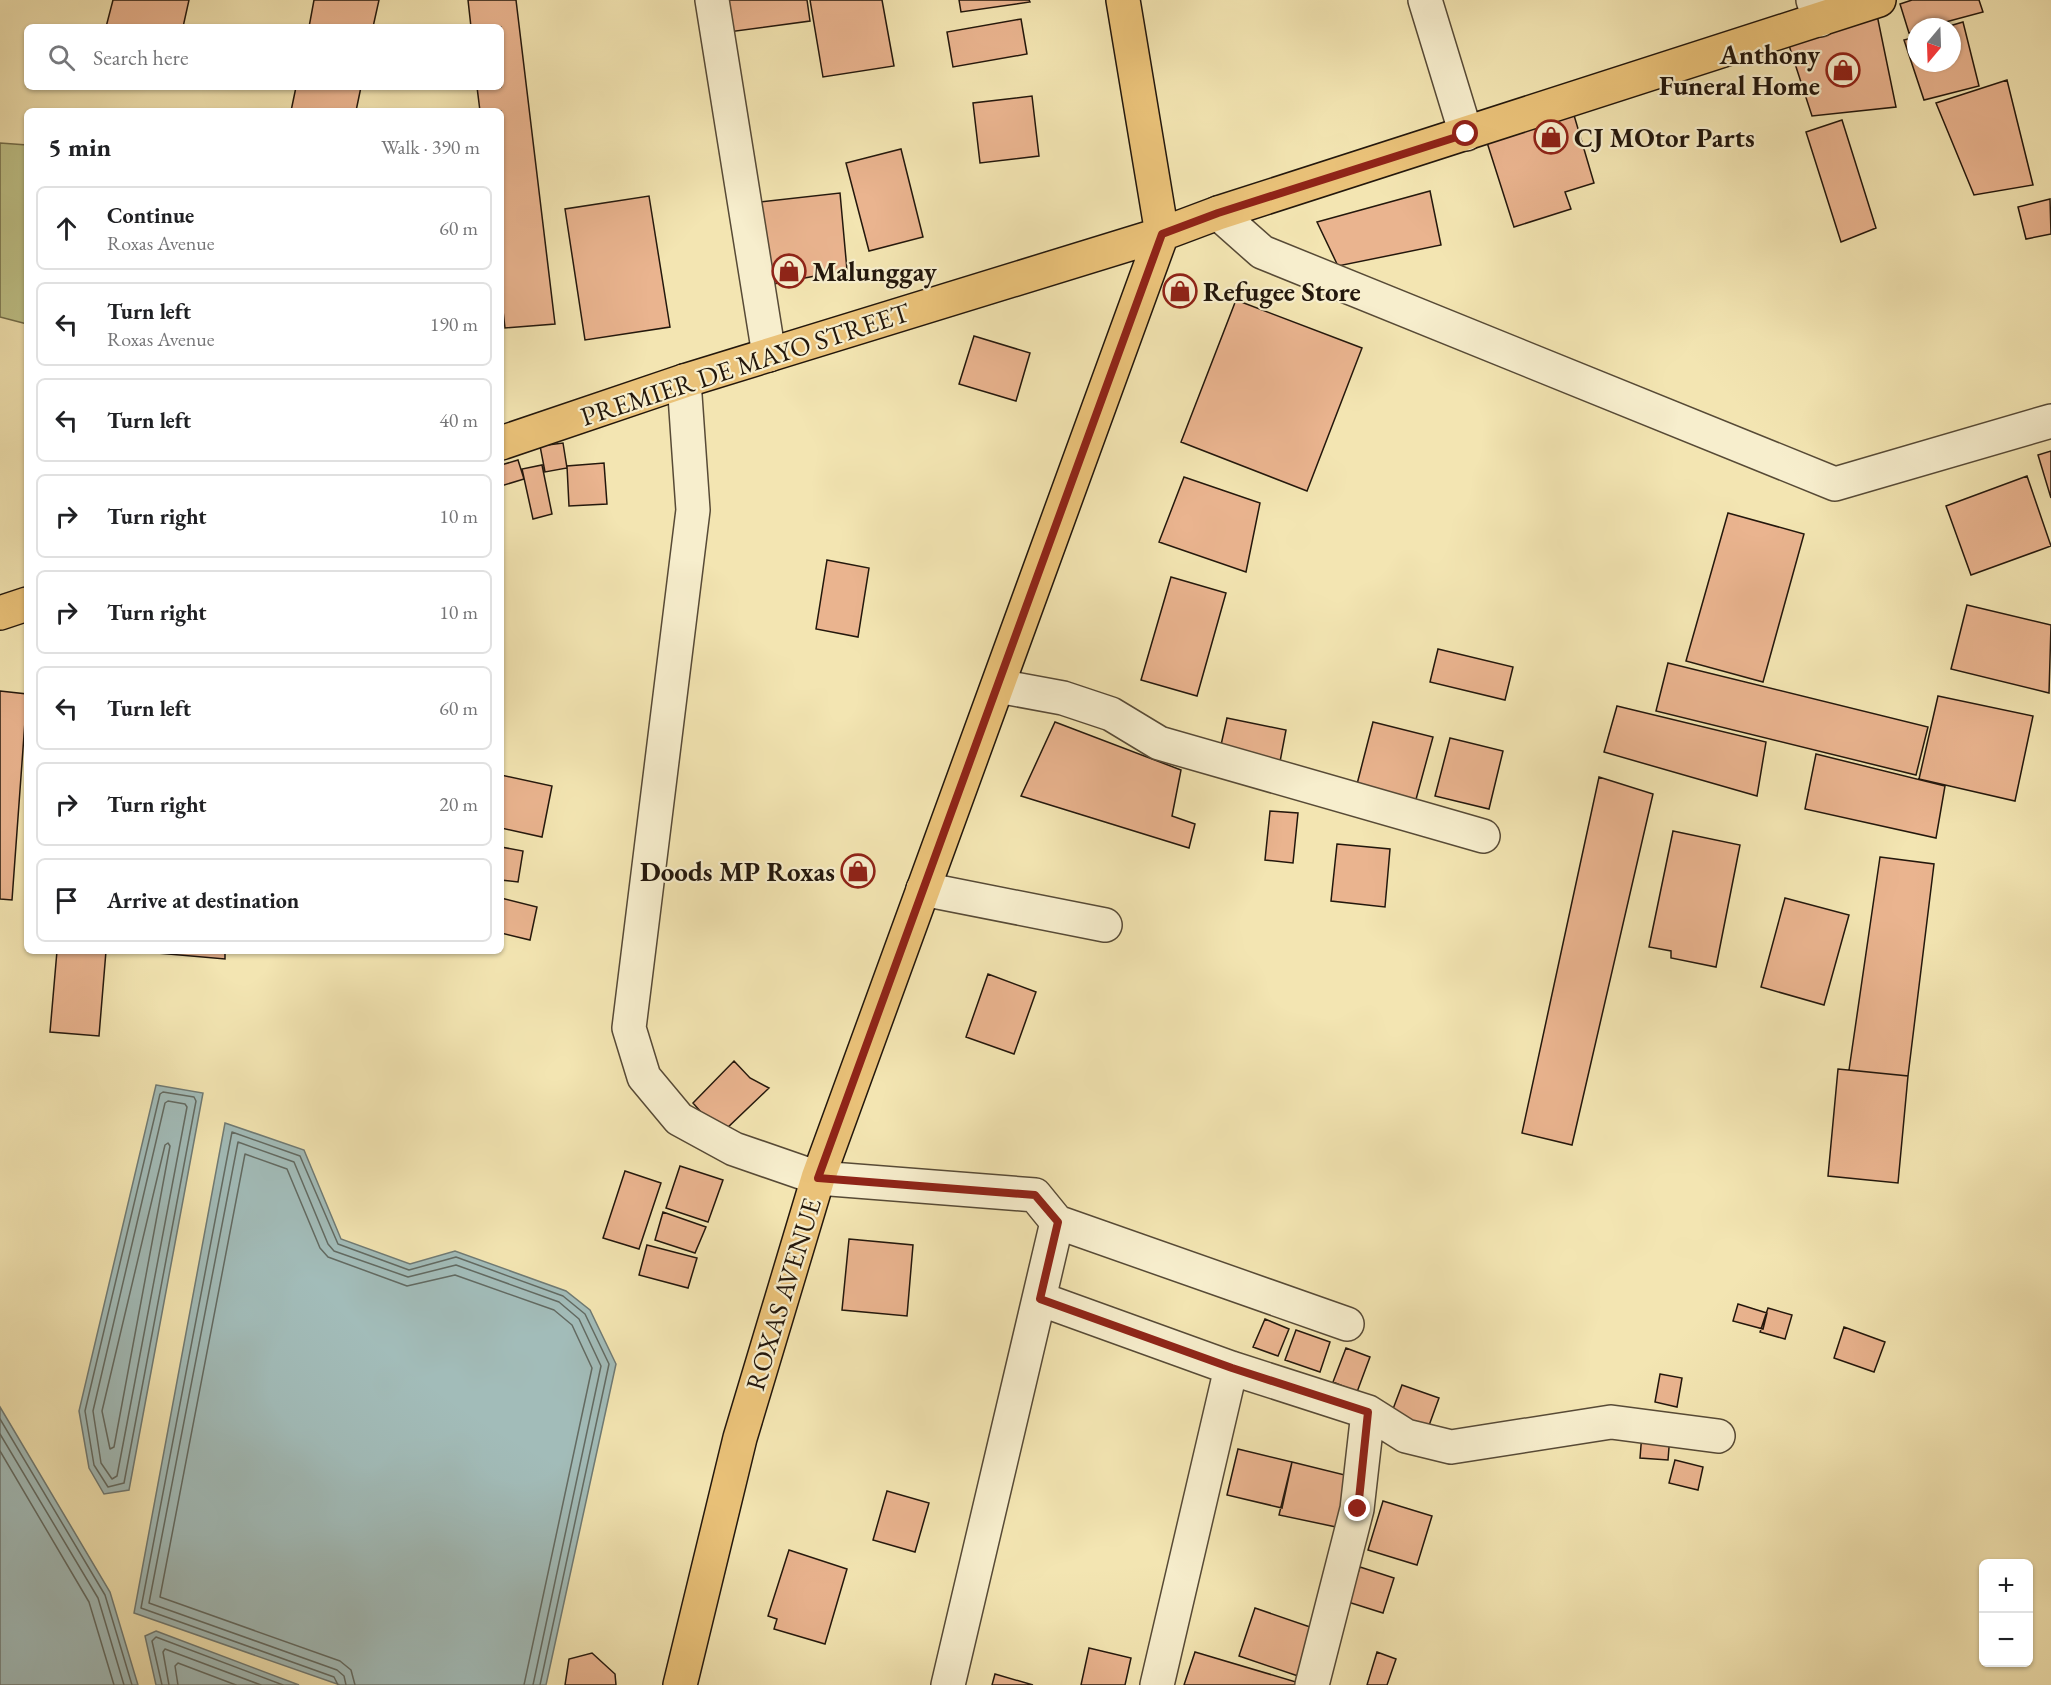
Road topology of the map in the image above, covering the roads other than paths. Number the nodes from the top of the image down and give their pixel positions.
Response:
1 (712, 0) edge
2 (1123, 0) edge
3 (1425, 0) edge
4 (1879, 0) edge
5 (1817, 10) edge
6 (1466, 134) junction
7 (1218, 213) junction
8 (1162, 234) junction
9 (769, 355) junction
10 (684, 381) junction
11 (2051, 421) edge
12 (504, 442) edge
13 (24, 605) edge
14 (0, 613) edge
15 (998, 686) junction
16 (1483, 836) dead end
17 (923, 889) junction
18 (1105, 925) dead end
19 (818, 1178) junction
20 (1058, 1222) junction
21 (1040, 1299) junction
22 (1347, 1324) dead end
23 (1232, 1368) junction
24 (1368, 1412) junction
25 (1718, 1436) dead end
26 (680, 1685) edge
27 (948, 1685) edge
28 (1157, 1685) edge
29 (1312, 1685) edge

1 - 9 street
2 - 8 main road
3 - 6 street
4 - 5 main road
5 - 6 main road
6 - 7 main road
7 - 8 main road
7 - 11 street
8 - 9 main road, PREMIER DE MAYO STREET
8 - 15 main road, ROXAS AVENUE
9 - 10 main road, PREMIER DE MAYO STREET
10 - 12 main road, PREMIER DE MAYO STREET
10 - 19 street
13 - 14 main road
15 - 16 street
15 - 17 main road, ROXAS AVENUE
17 - 18 street
17 - 19 main road, ROXAS AVENUE
19 - 20 street
19 - 26 main road, ROXAS AVENUE
20 - 21 street
20 - 22 street
21 - 23 street
21 - 27 street
23 - 24 street
23 - 28 street
24 - 25 street
24 - 29 street

